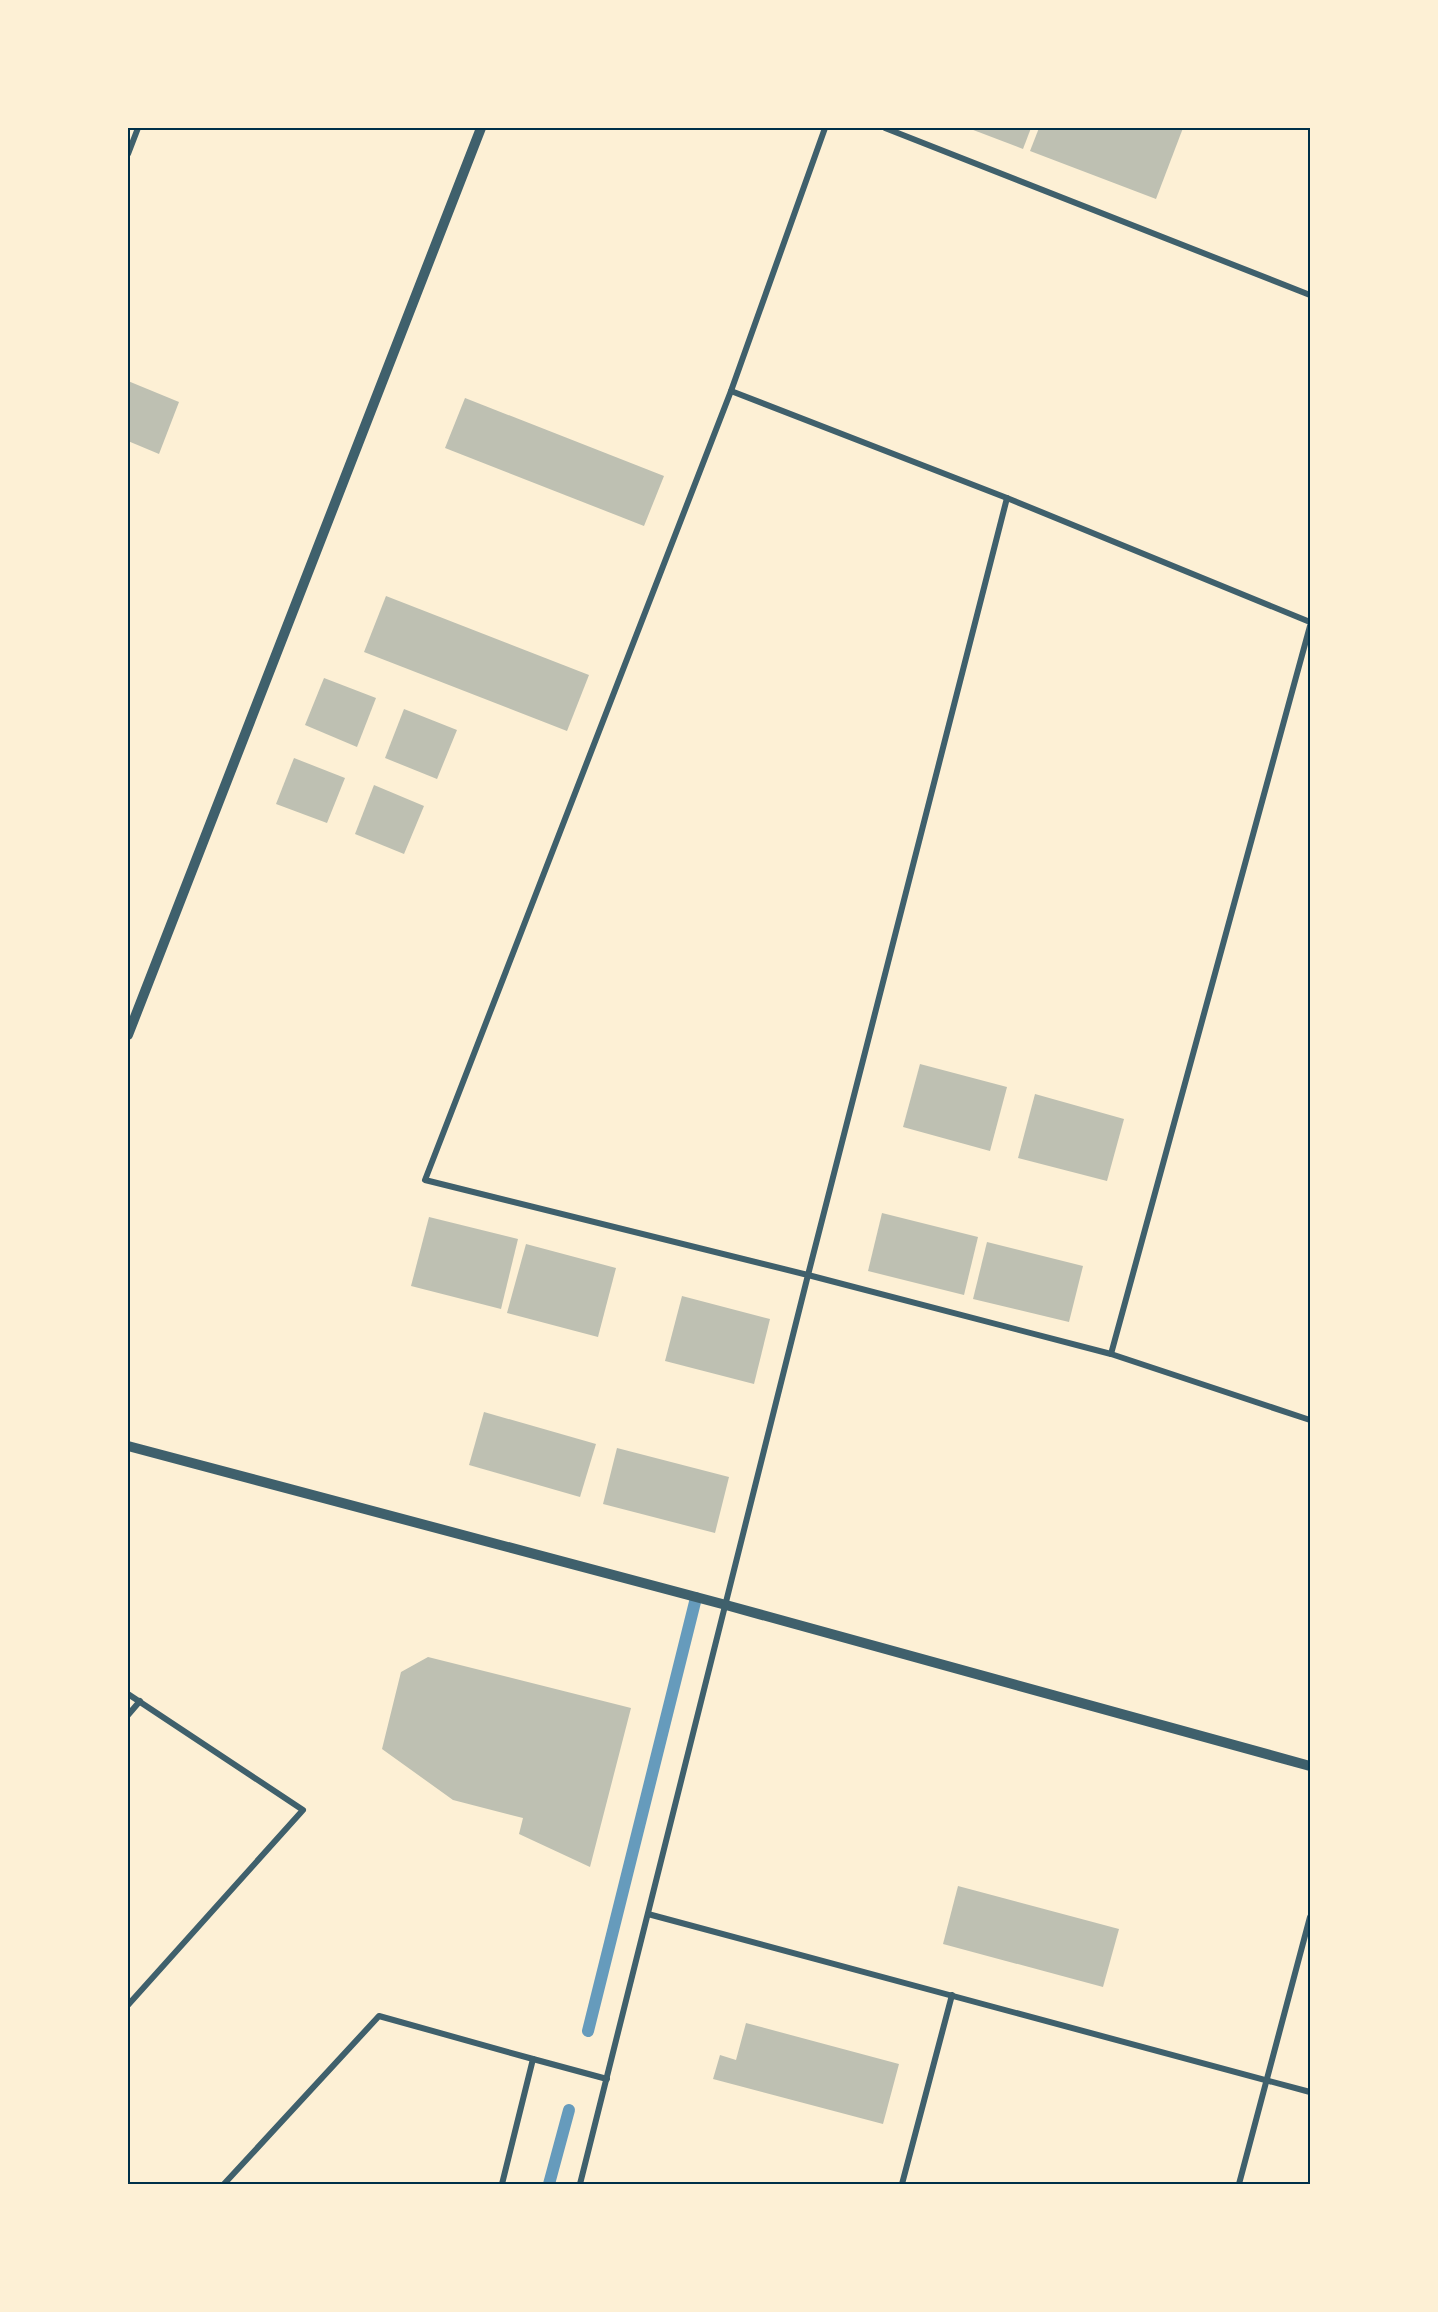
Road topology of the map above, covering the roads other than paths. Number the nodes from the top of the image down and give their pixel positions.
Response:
1 (138, 128) edge
2 (480, 128) edge
3 (825, 128) edge
4 (885, 128) edge
5 (128, 154) edge
6 (1311, 295) edge
7 (731, 391) junction
8 (1007, 498) junction
9 (1311, 624) edge
10 (128, 1035) edge
11 (808, 1275) junction
12 (1111, 1353) junction
13 (1311, 1420) edge
14 (128, 1446) edge
15 (726, 1605) junction
16 (128, 1694) edge
17 (140, 1701) junction
18 (128, 1715) edge
19 (1311, 1766) edge
20 (648, 1914) junction
21 (1311, 1917) edge
22 (952, 1995) junction
23 (128, 2005) edge
24 (532, 2059) junction
25 (607, 2079) junction
26 (1266, 2080) junction
27 (1311, 2092) edge
28 (224, 2184) edge
29 (502, 2184) edge
30 (580, 2184) edge
31 (902, 2184) edge
32 (1239, 2184) edge

1 - 5 street
2 - 10 street
3 - 7 street
4 - 6 street
7 - 8 street
7 - 11 street
8 - 9 street
8 - 11 street
9 - 12 street
11 - 12 street
11 - 15 street
12 - 13 street
14 - 15 street
15 - 19 street
15 - 20 street
16 - 17 street
17 - 18 street
17 - 23 street
20 - 22 street
20 - 25 street
21 - 26 street
22 - 26 street
22 - 31 street
24 - 25 street
24 - 28 street
24 - 29 street
25 - 30 street
26 - 27 street
26 - 32 street

